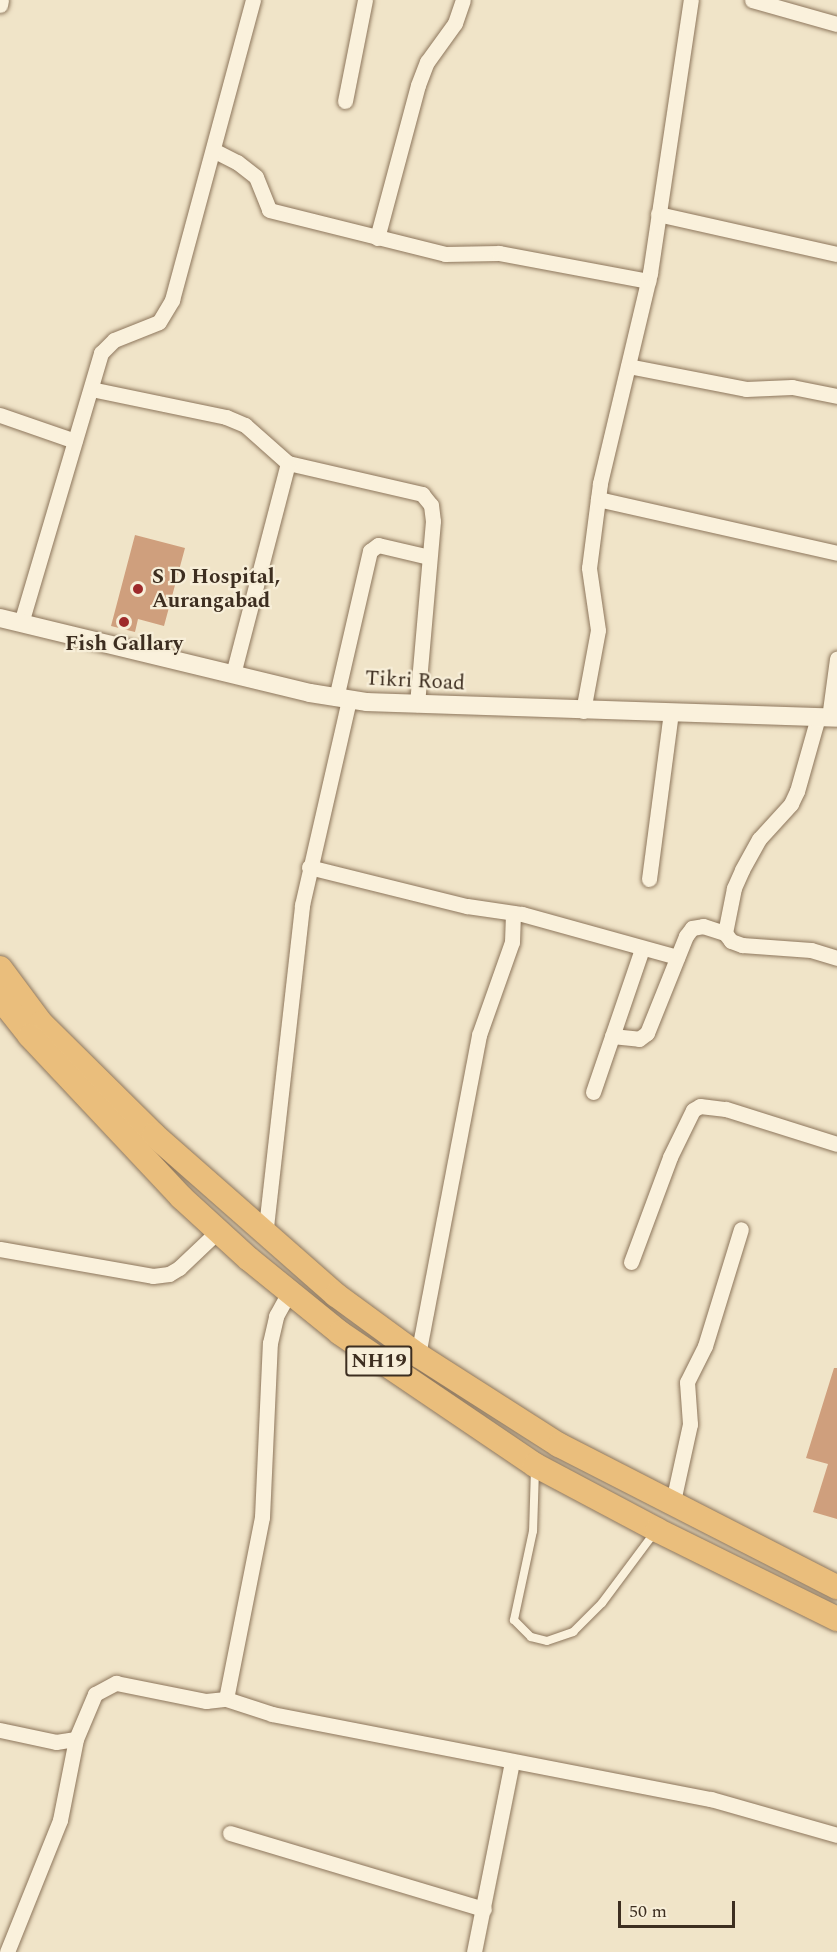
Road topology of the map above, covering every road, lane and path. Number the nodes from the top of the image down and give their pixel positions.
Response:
1 (1, 0) edge
2 (253, 0) edge
3 (366, 0) edge
4 (463, 0) edge
5 (691, 0) edge
6 (752, 0) edge
7 (0, 5) edge
8 (837, 24) edge
9 (345, 101) dead end
10 (213, 150) junction
11 (658, 214) junction
12 (377, 237) junction
13 (837, 254) edge
14 (648, 281) junction
15 (628, 366) junction
16 (91, 389) junction
17 (837, 396) edge
18 (0, 415) edge
19 (75, 441) junction
20 (288, 463) junction
21 (598, 499) junction
22 (837, 553) edge
23 (429, 556) junction
24 (0, 618) edge
25 (21, 623) junction
26 (837, 659) edge
27 (233, 674) junction
28 (343, 699) junction
29 (417, 704) junction
30 (583, 711) junction
31 (671, 713) junction
32 (828, 718) edge
33 (309, 867) junction
34 (649, 879) dead end
35 (513, 913) junction
36 (725, 933) junction
37 (642, 949) junction
38 (0, 951) edge
39 (677, 957) junction
40 (837, 958) edge
41 (0, 968) edge
42 (0, 998) edge
43 (0, 1006) edge
44 (36, 1030) junction
45 (612, 1036) junction
46 (593, 1092) dead end
47 (837, 1144) edge
48 (741, 1229) dead end
49 (218, 1231) junction
50 (265, 1236) junction
51 (0, 1249) edge
52 (631, 1262) dead end
53 (289, 1293) junction
54 (418, 1355) junction
55 (535, 1465) junction
56 (672, 1506) junction
57 (657, 1530) junction
58 (837, 1587) edge
59 (837, 1619) edge
60 (226, 1699) junction
61 (0, 1730) edge
62 (76, 1739) junction
63 (512, 1762) junction
64 (230, 1833) dead end
65 (837, 1835) edge
66 (484, 1910) junction
67 (7, 1952) edge
68 (474, 1952) edge

1 - 7 street
2 - 10 street
3 - 9 street
4 - 12 street
5 - 11 street
6 - 8 street
10 - 12 street
10 - 16 street
11 - 13 street
11 - 14 street
12 - 14 street
14 - 15 street
15 - 17 street
15 - 21 street
16 - 19 street
16 - 20 street
18 - 19 street
19 - 25 street
20 - 23 street
20 - 27 street
21 - 22 street
21 - 30 street
23 - 28 street
23 - 29 street
24 - 25 street, Tikri Road
25 - 27 street, Tikri Road
26 - 32 street
27 - 28 street, Tikri Road
28 - 29 street, Tikri Road
28 - 33 street
29 - 30 street, Tikri Road
30 - 31 street, Tikri Road
31 - 32 street, Tikri Road
31 - 34 street
32 - 36 street
33 - 35 street
33 - 50 street
35 - 37 street
35 - 54 street
36 - 39 street
36 - 40 street
37 - 39 street
37 - 45 street
38 - 44 highway
39 - 45 street
41 - 44 highway, NH19
42 - 44 highway, NH19
43 - 44 highway
44 - 49 highway, NH19
44 - 50 highway, NH19
45 - 46 street
47 - 52 street
48 - 56 street
49 - 51 street
49 - 53 highway, NH19
50 - 54 highway, NH19
53 - 55 highway, NH19
53 - 60 street
54 - 56 highway, NH19
55 - 57 highway, NH19
55 - 57 lane
56 - 58 highway, NH19
57 - 59 highway, NH19
60 - 62 street
60 - 63 street
61 - 62 street
62 - 67 street
63 - 65 street
63 - 66 street
64 - 66 street
66 - 68 street

